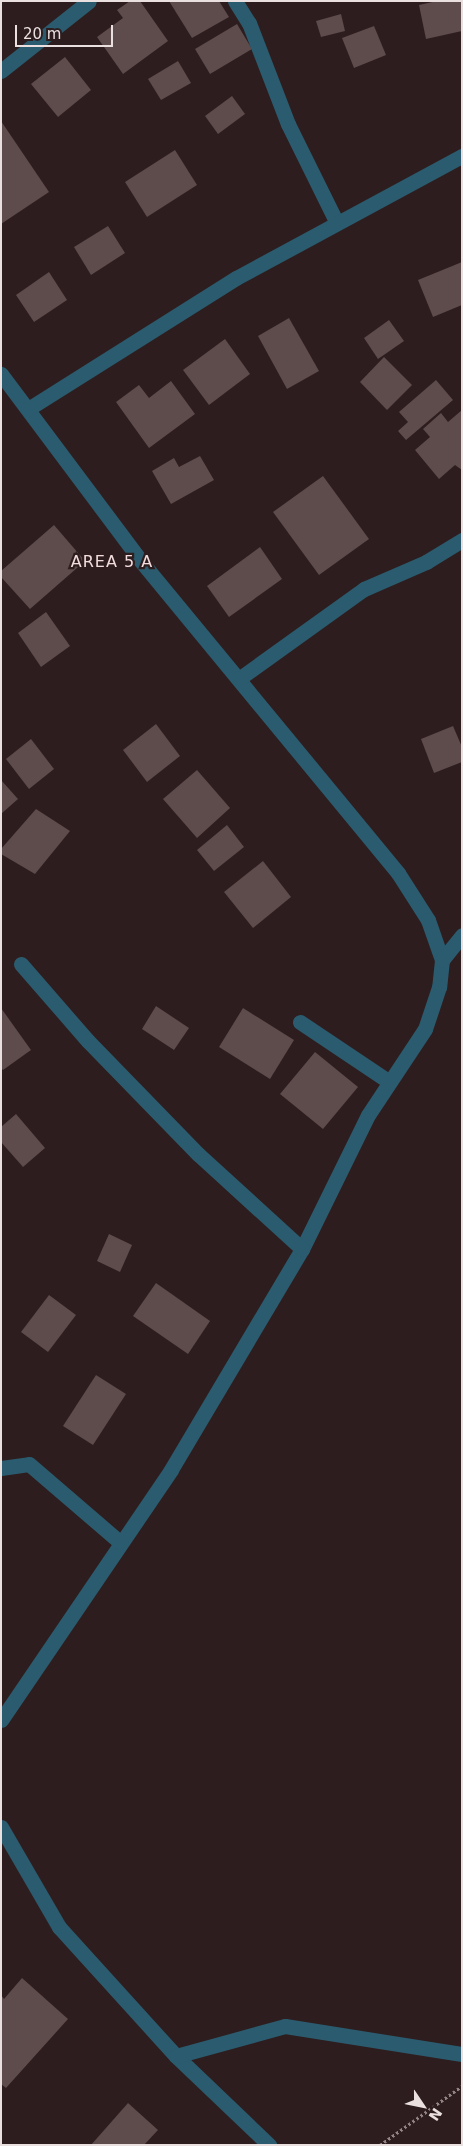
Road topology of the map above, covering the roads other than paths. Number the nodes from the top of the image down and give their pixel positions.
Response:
1 (89, 1) edge
2 (235, 1) edge
3 (1, 71) edge
4 (462, 156) edge
5 (337, 223) junction
6 (1, 374) edge
7 (28, 408) junction
8 (462, 540) edge
9 (240, 678) junction
10 (462, 935) edge
11 (442, 960) junction
12 (21, 964) dead end
13 (300, 1022) dead end
14 (388, 1081) junction
15 (302, 1249) junction
16 (1, 1468) edge
17 (121, 1543) junction
18 (1, 1720) edge
19 (1, 1827) edge
20 (462, 2054) edge
21 (176, 2056) junction
22 (269, 2145) edge

1 - 3 street
2 - 5 street
4 - 5 street
5 - 7 street
6 - 7 street
7 - 9 street
8 - 9 street
9 - 11 street
10 - 11 street
11 - 14 street
12 - 15 street
13 - 14 street
14 - 15 street
15 - 17 street
16 - 17 street
17 - 18 street
19 - 21 street
20 - 21 street
21 - 22 street

